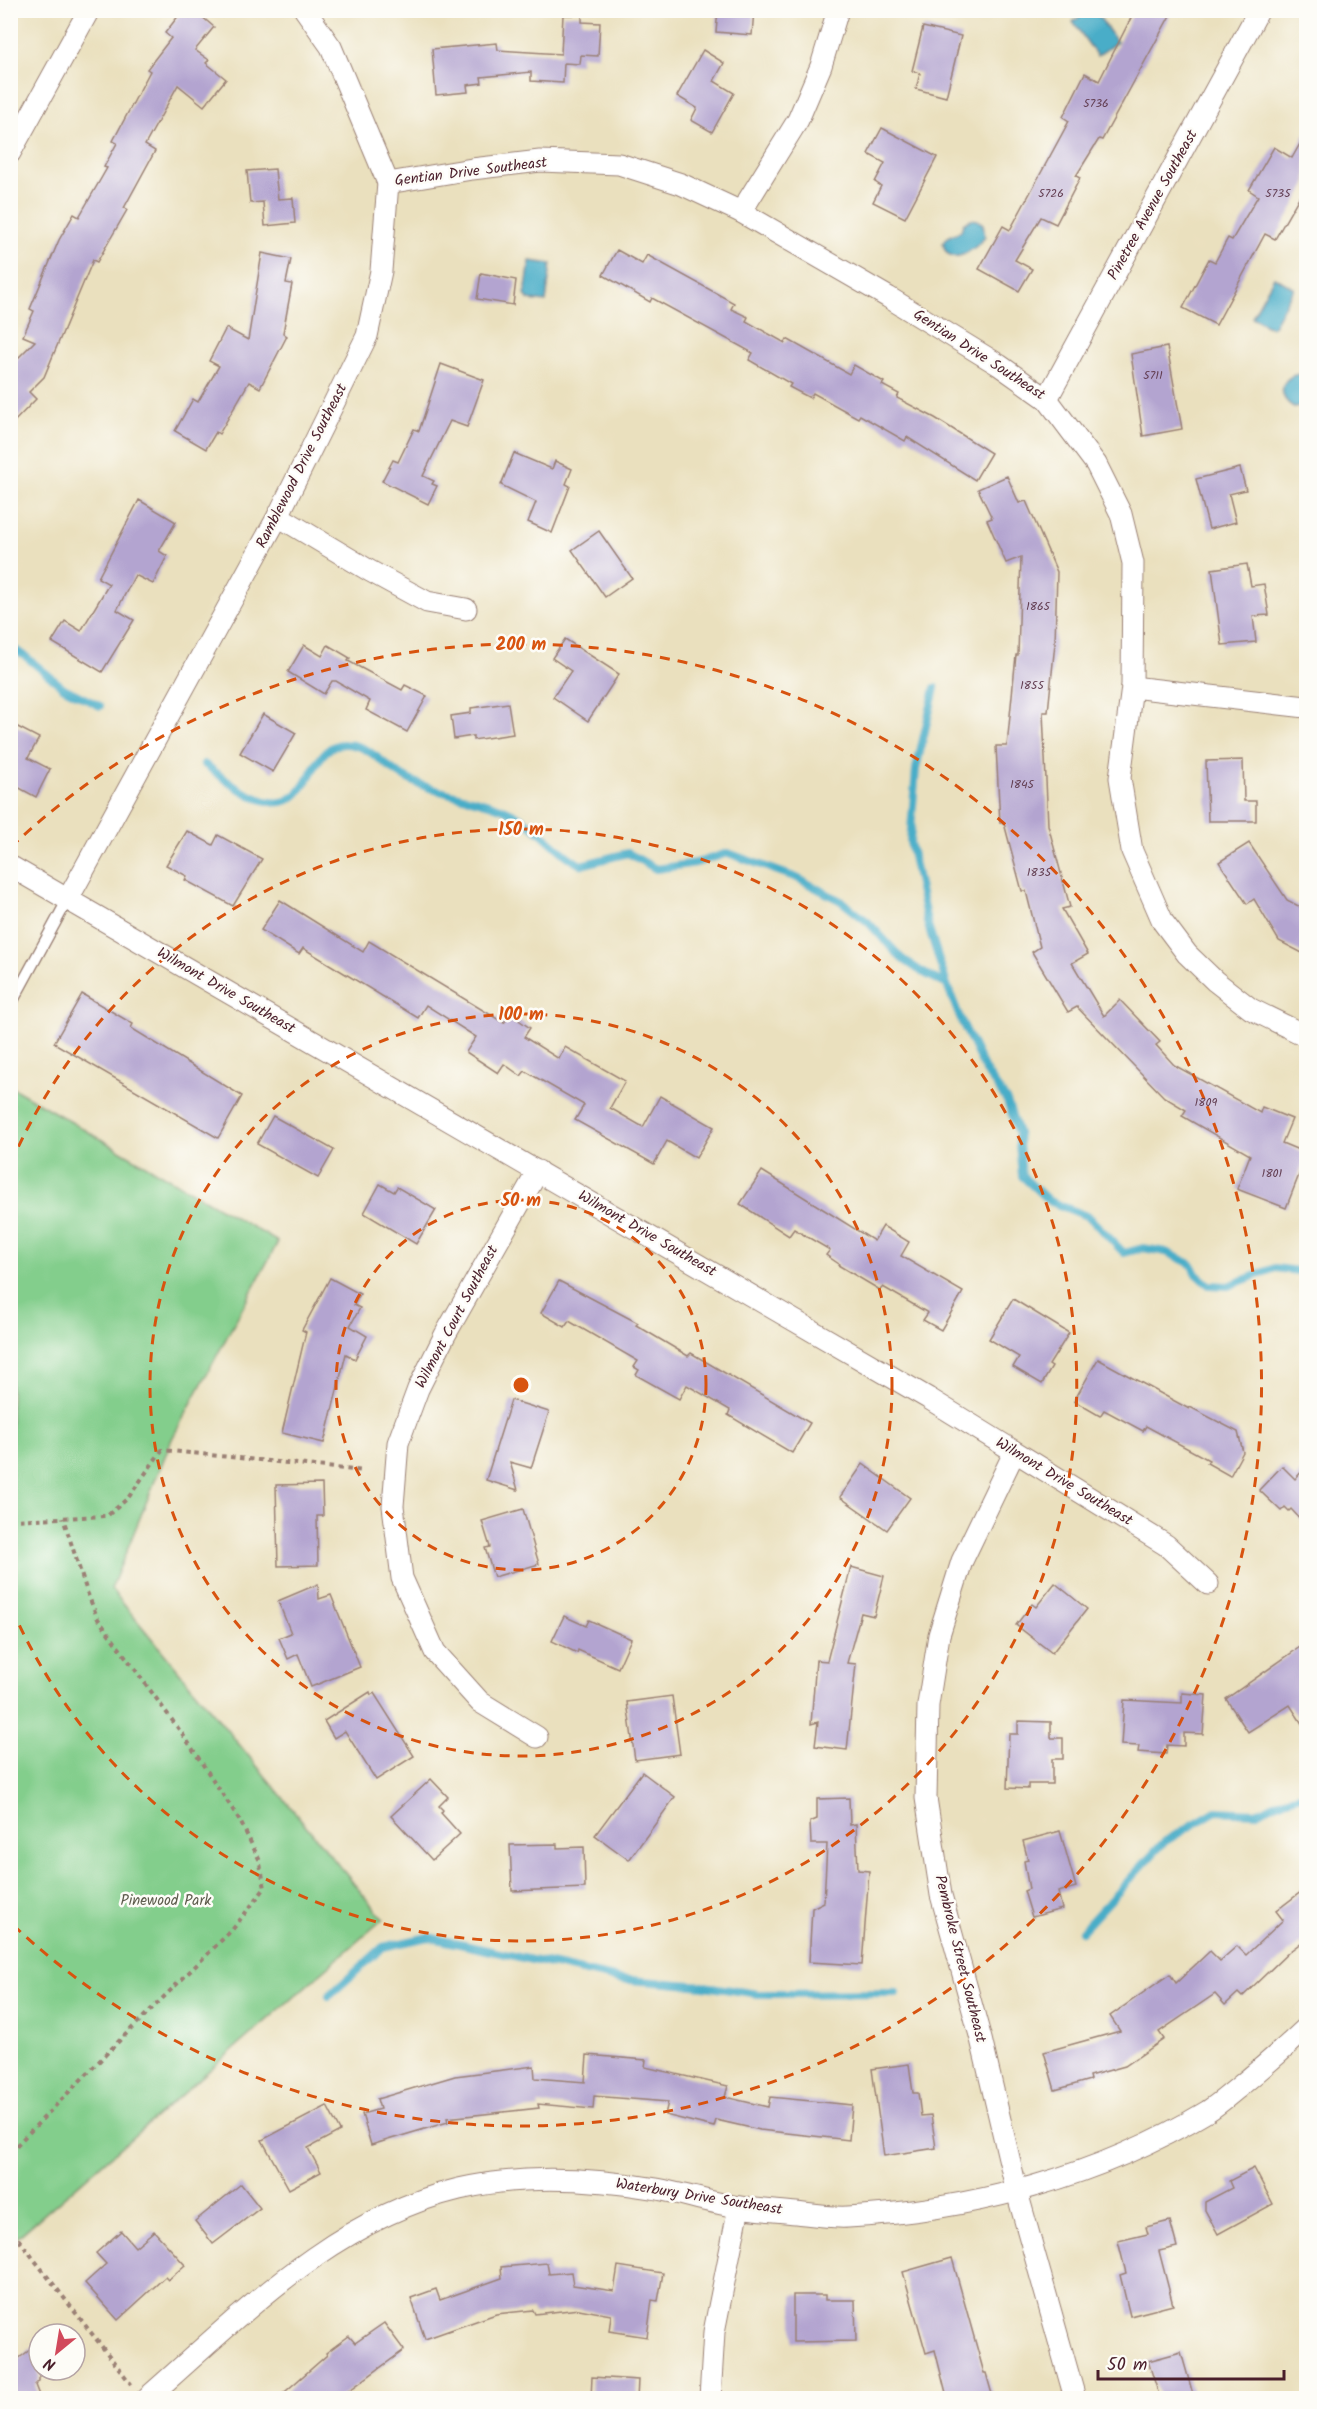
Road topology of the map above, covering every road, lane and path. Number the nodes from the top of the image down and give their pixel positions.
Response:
1 (89, 10) edge
2 (305, 10) edge
3 (838, 10) edge
4 (1259, 10) edge
5 (10, 153) edge
6 (388, 183) junction
7 (741, 212) junction
8 (1047, 399) junction
9 (278, 516) junction
10 (466, 609) dead end
11 (1132, 687) junction
12 (1306, 707) edge
13 (10, 866) edge
14 (68, 899) junction
15 (10, 1006) edge
16 (1306, 1036) edge
17 (538, 1171) junction
18 (1014, 1453) junction
19 (364, 1471) dead end
20 (63, 1518) junction
21 (10, 1520) edge
22 (1208, 1584) dead end
23 (537, 1737) dead end
24 (1306, 2028) edge
25 (10, 2152) edge
26 (1017, 2192) junction
27 (739, 2207) junction
28 (10, 2243) edge
29 (142, 2395) edge
30 (710, 2398) edge
31 (1075, 2398) edge

1 - 5 street
2 - 6 street, Ramblewood Drive Southeast
3 - 7 street
4 - 8 street, Pinetree Avenue Southeast
6 - 7 street, Gentian Drive Southeast
6 - 9 street, Ramblewood Drive Southeast
7 - 8 street, Gentian Drive Southeast
8 - 11 street, Gentian Drive Southeast
9 - 10 street
9 - 14 street, Ramblewood Drive Southeast
11 - 12 street
11 - 16 street, Gentian Drive Southeast
13 - 14 street, Wilmont Drive Southeast
14 - 15 lane
14 - 17 street, Wilmont Drive Southeast
17 - 18 street, Wilmont Drive Southeast
17 - 23 street, Wilmont Court Southeast
18 - 22 street, Wilmont Drive Southeast
18 - 26 street, Pembroke Street Southeast
19 - 20 path
20 - 21 path
20 - 25 path
24 - 26 street, Waterbury Drive Southeast
26 - 27 street, Waterbury Drive Southeast
26 - 31 street, Pembroke Street Southeast
27 - 29 street, Waterbury Drive Southeast
27 - 30 street
28 - 29 path

